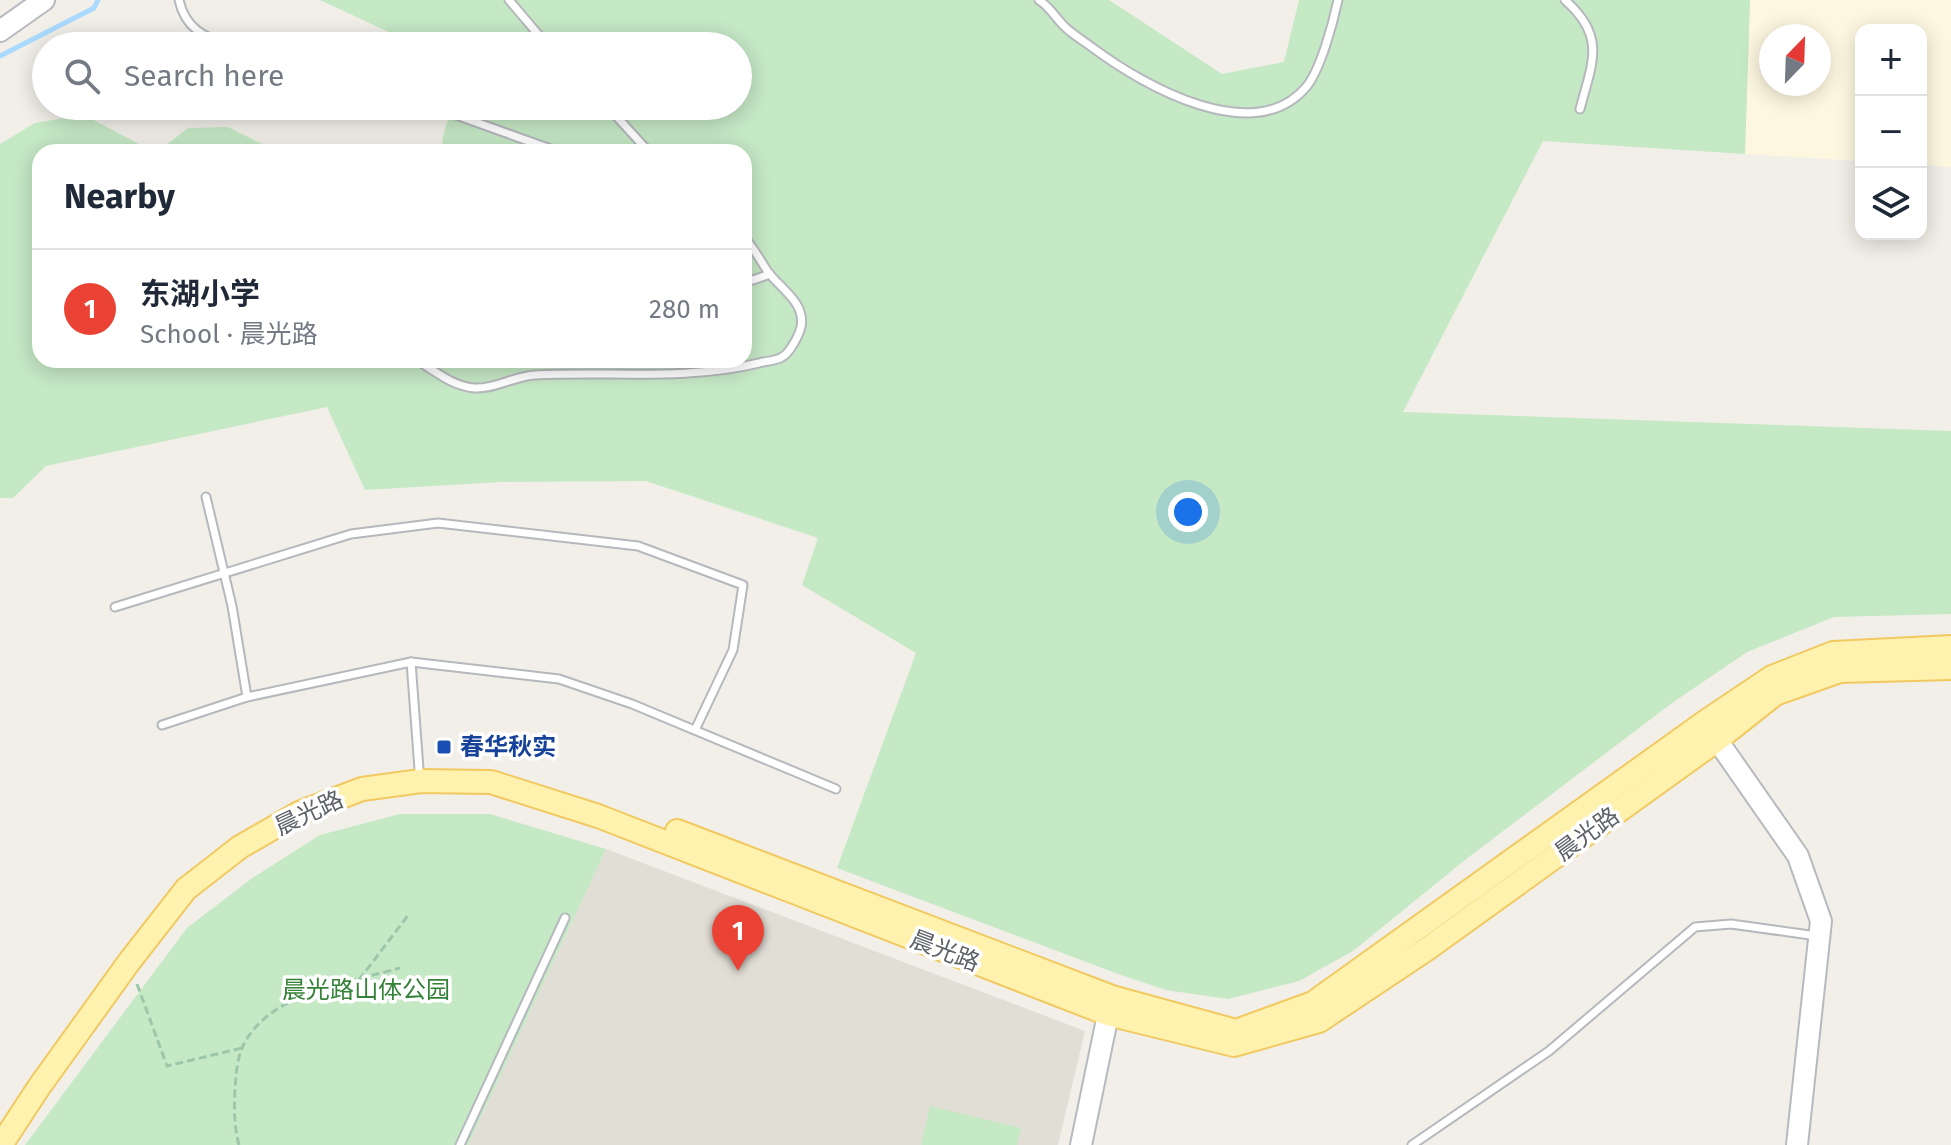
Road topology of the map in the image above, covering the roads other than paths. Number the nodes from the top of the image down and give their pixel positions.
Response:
1 (44, 0) edge
2 (179, 0) edge
3 (509, 0) edge
4 (1039, 0) edge
5 (1338, 0) edge
6 (1565, 0) edge
7 (0, 31) edge
8 (198, 32) edge
9 (536, 32) edge
10 (1580, 109) dead end
11 (470, 120) edge
12 (620, 120) edge
13 (537, 144) edge
14 (642, 144) edge
15 (752, 246) edge
16 (770, 274) junction
17 (752, 280) edge
18 (752, 365) edge
19 (428, 368) edge
20 (738, 368) edge
21 (206, 497) dead end
22 (224, 573) junction
23 (115, 607) dead end
24 (1951, 647) edge
25 (411, 662) junction
26 (1951, 668) edge
27 (247, 697) junction
28 (162, 725) dead end
29 (695, 730) junction
30 (1711, 731) junction
31 (419, 769) junction
32 (836, 789) dead end
33 (565, 918) dead end
34 (1820, 937) junction
35 (1110, 1005) junction
36 (0, 1126) edge
37 (1, 1145) edge
38 (460, 1145) edge
39 (1081, 1145) edge
40 (1412, 1145) edge
41 (1797, 1145) edge

1 - 7 street
2 - 8 lane
3 - 9 lane
4 - 5 lane
6 - 10 lane
11 - 13 lane
12 - 14 lane
15 - 16 lane
16 - 17 lane
16 - 18 lane
19 - 20 lane
21 - 22 lane
22 - 23 lane
22 - 27 lane
22 - 29 lane
24 - 30 main road, 晨光路
25 - 27 lane
25 - 29 lane
25 - 31 lane
26 - 30 main road, 晨光路
27 - 28 lane
29 - 32 lane
30 - 34 street
30 - 35 main road, 晨光路
31 - 35 main road, 晨光路
31 - 36 main road, 晨光路
33 - 38 lane
34 - 40 lane
34 - 41 street
35 - 37 main road, 晨光路
35 - 39 street

